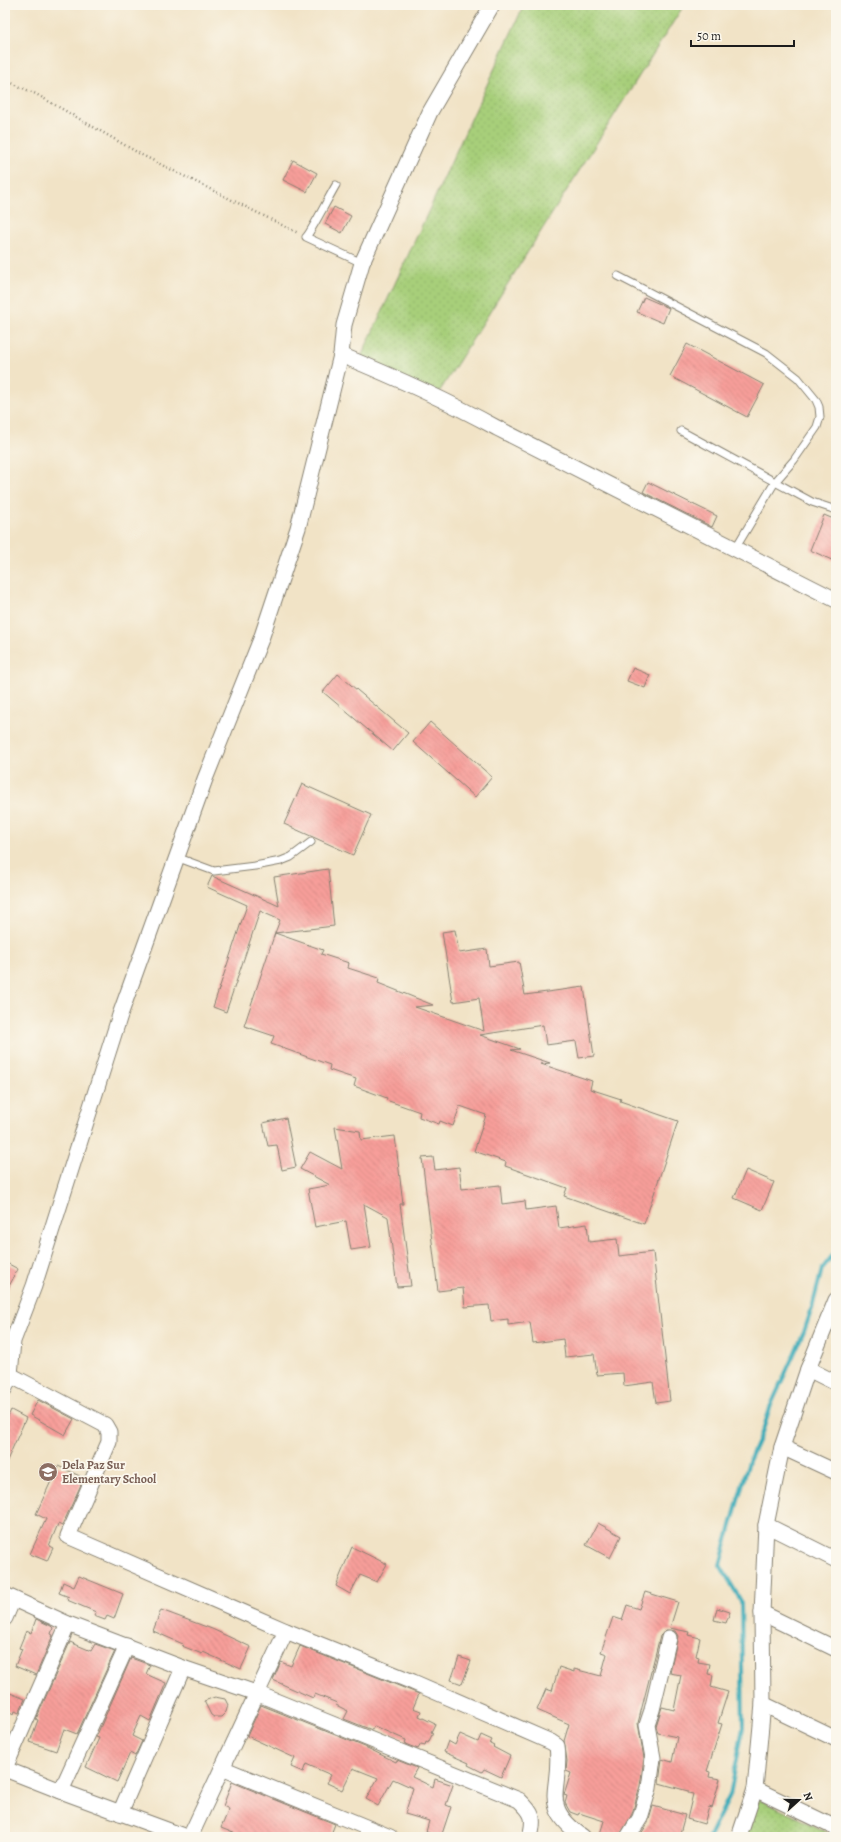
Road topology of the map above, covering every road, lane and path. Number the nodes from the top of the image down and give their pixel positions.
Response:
1 (492, 5) edge
2 (830, 5) edge
3 (836, 8) edge
4 (5, 80) edge
5 (336, 185) dead end
6 (306, 237) junction
7 (362, 263) junction
8 (618, 276) dead end
9 (340, 356) junction
10 (681, 431) dead end
11 (775, 482) junction
12 (836, 510) edge
13 (735, 549) junction
14 (836, 600) edge
15 (311, 842) dead end
16 (176, 857) junction
17 (836, 1300) edge
18 (808, 1369) junction
19 (7, 1382) edge
20 (836, 1383) edge
21 (782, 1447) junction
22 (836, 1472) edge
23 (766, 1525) junction
24 (836, 1560) edge
25 (9, 1597) edge
26 (762, 1612) junction
27 (5, 1618) edge
28 (68, 1624) junction
29 (286, 1631) junction
30 (669, 1638) dead end
31 (126, 1646) junction
32 (836, 1649) edge
33 (183, 1668) junction
34 (256, 1693) junction
35 (763, 1704) junction
36 (836, 1739) edge
37 (5, 1768) edge
38 (222, 1768) junction
39 (755, 1789) junction
40 (61, 1792) junction
41 (120, 1814) junction
42 (836, 1828) edge
43 (186, 1837) edge
44 (190, 1837) edge
45 (390, 1837) edge
46 (530, 1837) edge
47 (583, 1837) edge
48 (628, 1837) edge
49 (738, 1837) edge

1 - 7 street
2 - 3 path
4 - 6 path
5 - 6 lane
6 - 7 lane
7 - 9 street
8 - 11 lane
9 - 13 street
9 - 16 street
10 - 11 lane
11 - 12 lane
11 - 13 lane
13 - 14 street
15 - 16 lane
16 - 19 street
17 - 18 street
18 - 20 street
18 - 21 street
19 - 29 street
21 - 22 street
21 - 23 street
23 - 24 street
23 - 26 street
25 - 27 street
25 - 28 street
26 - 32 street
26 - 35 street
28 - 31 street
28 - 37 street
29 - 34 street
29 - 47 street
30 - 48 street
31 - 33 street
31 - 40 street
33 - 34 street
33 - 41 street
34 - 38 street
34 - 46 street
35 - 36 street
35 - 39 street
37 - 40 street
38 - 44 street
38 - 45 street
39 - 42 street
39 - 49 street
40 - 41 street
41 - 43 street

